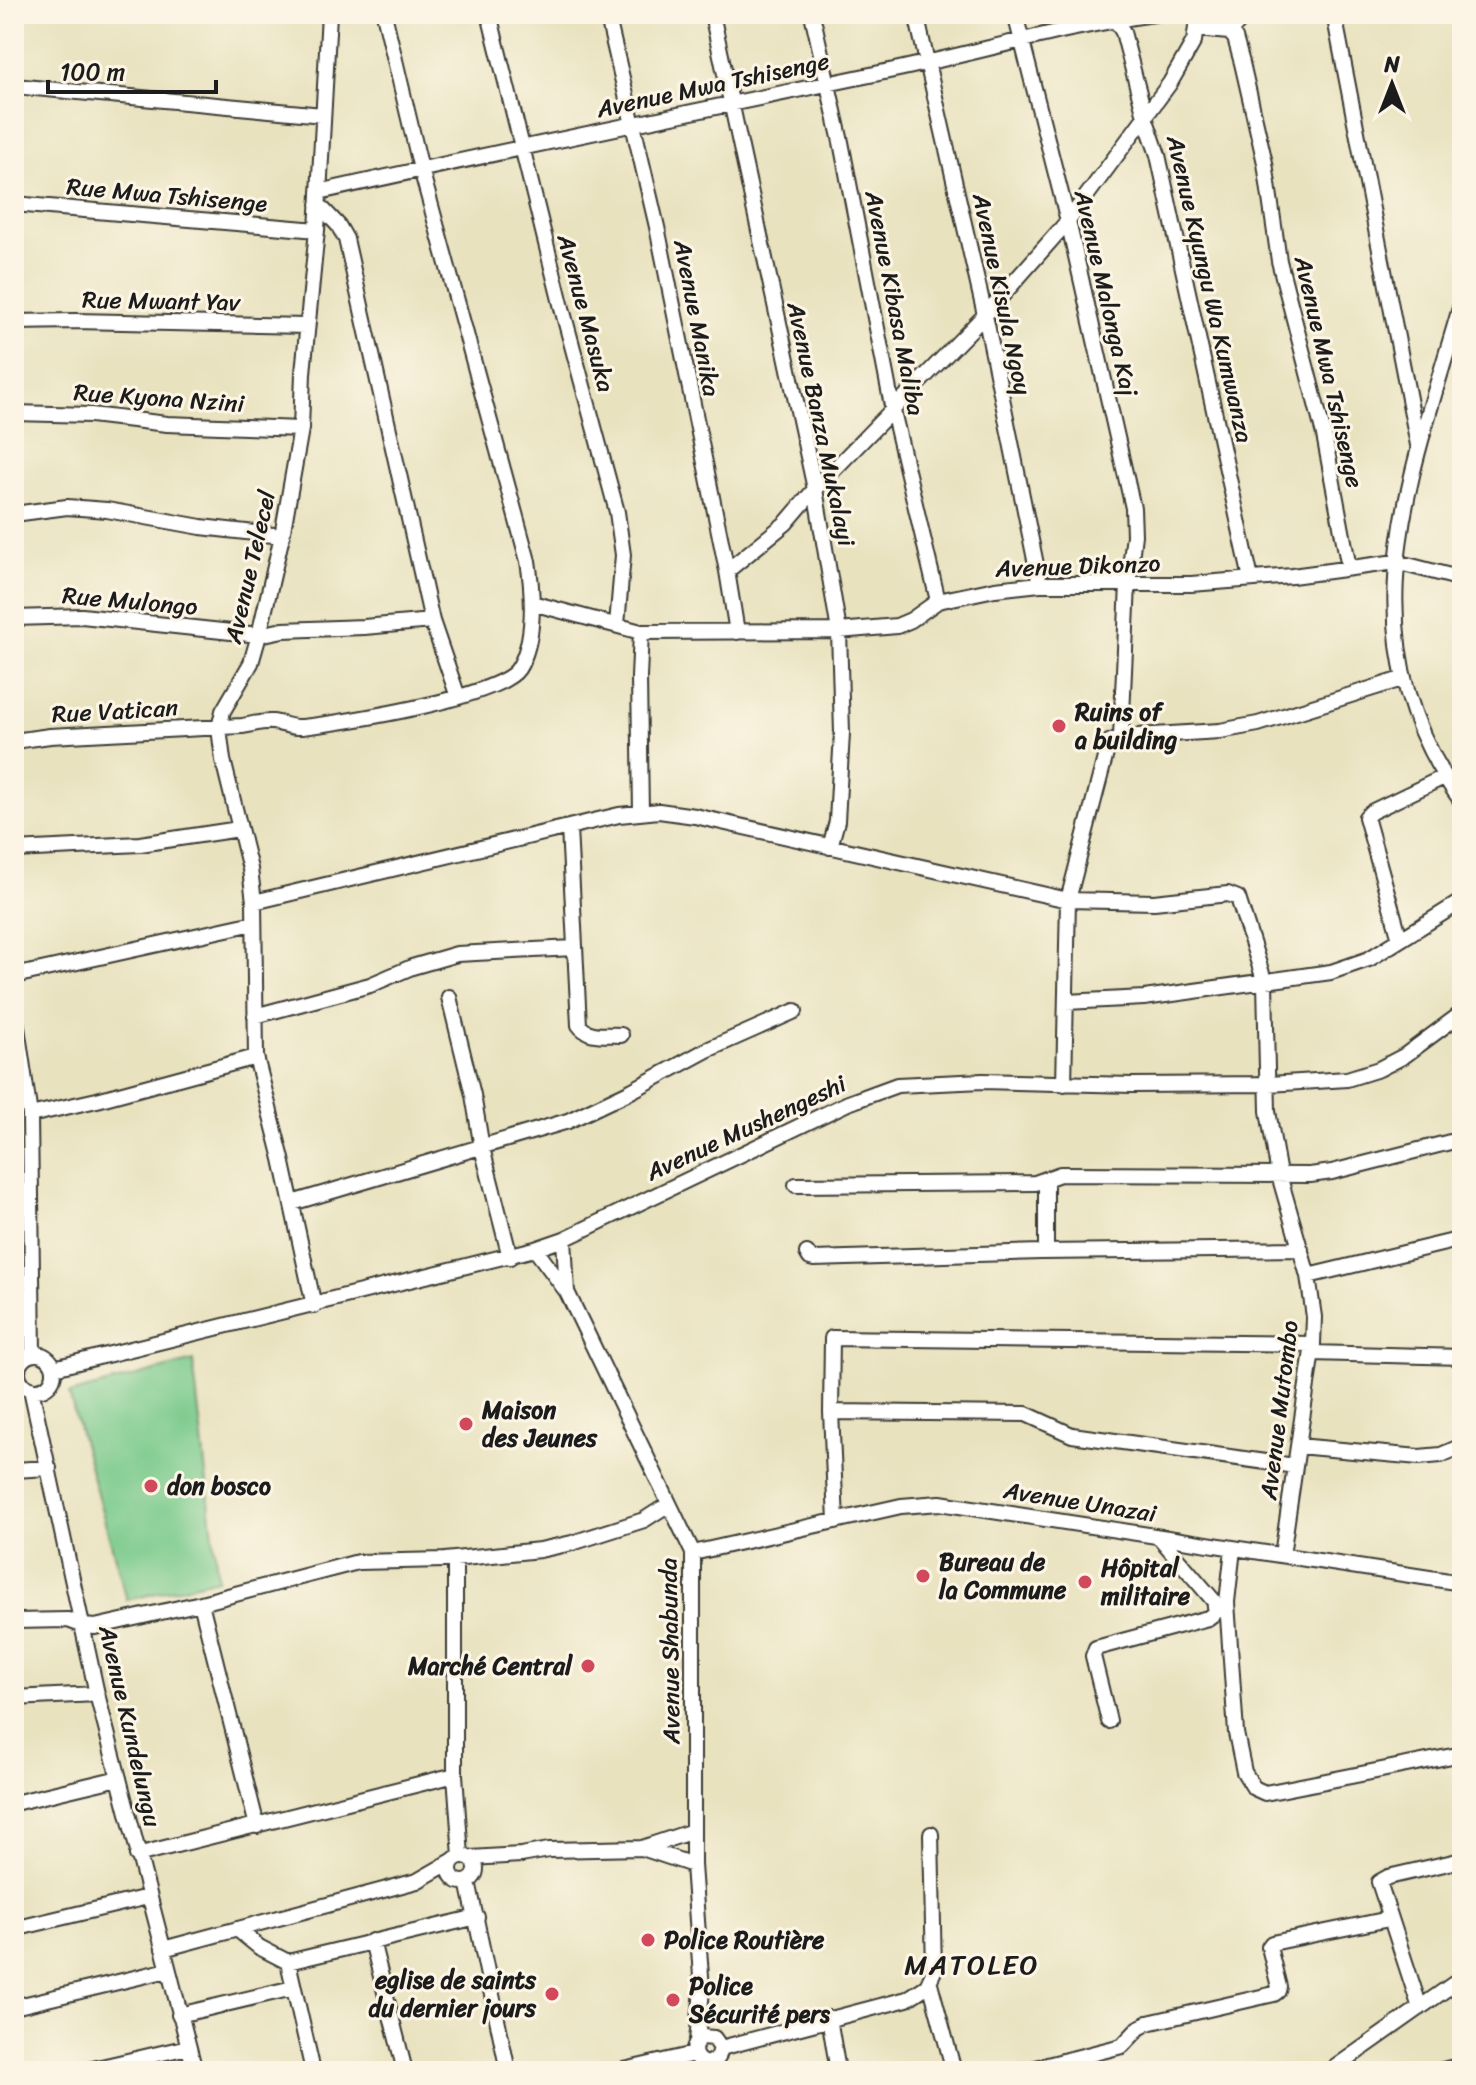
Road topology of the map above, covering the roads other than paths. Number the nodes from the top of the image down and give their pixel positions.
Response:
1 (329, 14) edge
2 (384, 14) edge
3 (489, 14) edge
4 (607, 14) edge
5 (712, 14) edge
6 (812, 14) edge
7 (916, 14) edge
8 (1015, 14) edge
9 (1154, 14) edge
10 (1247, 14) edge
11 (1334, 14) edge
12 (1114, 17) edge
13 (1197, 22) edge
14 (1229, 32) junction
15 (1022, 41) junction
16 (927, 63) junction
17 (828, 84) junction
18 (14, 86) edge
19 (730, 106) junction
20 (323, 115) junction
21 (1146, 120) junction
22 (634, 125) junction
23 (520, 147) junction
24 (421, 169) junction
25 (318, 198) junction
26 (14, 204) edge
27 (1068, 221) junction
28 (317, 230) junction
29 (1462, 301) edge
30 (985, 315) junction
31 (1459, 321) edge
32 (14, 322) edge
33 (307, 326) junction
34 (893, 411) junction
35 (14, 413) edge
36 (301, 429) junction
37 (1419, 450) junction
38 (815, 489) junction
39 (14, 514) edge
40 (282, 536) junction
41 (1396, 562) junction
42 (1349, 568) junction
43 (727, 571) junction
44 (1251, 579) junction
45 (1462, 579) edge
46 (1040, 584) junction
47 (1128, 584) junction
48 (938, 601) junction
49 (532, 603) junction
50 (14, 618) edge
51 (432, 621) junction
52 (617, 625) junction
53 (839, 631) junction
54 (641, 632) junction
55 (737, 632) junction
56 (259, 635) junction
57 (1402, 679) junction
58 (458, 697) junction
59 (219, 728) junction
60 (1121, 737) junction
61 (14, 741) edge
62 (1453, 784) edge
63 (1462, 802) edge
64 (641, 812) junction
65 (569, 828) junction
66 (239, 829) junction
67 (830, 847) junction
68 (14, 850) edge
69 (1068, 900) junction
70 (1462, 901) edge
71 (254, 902) junction
72 (254, 923) junction
73 (1400, 939) junction
74 (574, 948) junction
75 (14, 976) edge
76 (1265, 983) junction
77 (449, 997) dead end
78 (1066, 1002) junction
79 (14, 1007) edge
80 (795, 1011) dead end
81 (1462, 1013) edge
82 (255, 1016) junction
83 (621, 1035) dead end
84 (256, 1057) junction
85 (1064, 1084) junction
86 (1269, 1084) junction
87 (30, 1115) junction
88 (1462, 1139) edge
89 (482, 1148) junction
90 (1279, 1175) junction
91 (1046, 1179) junction
92 (796, 1185) dead end
93 (292, 1203) junction
94 (564, 1239) junction
95 (1462, 1239) edge
96 (535, 1249) junction
97 (1301, 1249) junction
98 (1046, 1252) junction
99 (807, 1253) dead end
100 (510, 1257) junction
101 (1308, 1276) junction
102 (567, 1292) junction
103 (314, 1306) junction
104 (1312, 1348) junction
105 (33, 1354) junction
106 (1462, 1357) edge
107 (54, 1368) junction
108 (20, 1378) edge
109 (831, 1412) junction
110 (1298, 1446) junction
111 (1462, 1446) edge
112 (1295, 1466) junction
113 (49, 1468) junction
114 (14, 1470) edge
115 (669, 1504) junction
116 (836, 1521) junction
117 (1160, 1538) junction
118 (1233, 1549) junction
119 (693, 1553) junction
120 (1282, 1555) junction
121 (455, 1560) junction
122 (1462, 1583) edge
123 (201, 1603) junction
124 (14, 1621) edge
125 (84, 1626) junction
126 (97, 1694) junction
127 (14, 1698) edge
128 (1109, 1721) dead end
129 (1462, 1754) edge
130 (455, 1775) junction
131 (119, 1778) junction
132 (14, 1803) edge
133 (257, 1826) junction
134 (693, 1831) junction
135 (931, 1834) dead end
136 (642, 1848) junction
137 (137, 1855) junction
138 (521, 1855) junction
139 (461, 1859) junction
140 (1462, 1860) edge
141 (693, 1865) junction
142 (466, 1879) junction
143 (417, 1881) junction
144 (148, 1897) junction
145 (477, 1917) junction
146 (1389, 1919) junction
147 (14, 1929) edge
148 (237, 1929) junction
149 (372, 1941) junction
150 (163, 1949) junction
151 (288, 1962) junction
152 (168, 1970) junction
153 (1462, 1978) edge
154 (930, 1983) junction
155 (293, 1988) junction
156 (702, 1990) junction
157 (14, 2007) edge
158 (1420, 2008) junction
159 (179, 2015) junction
160 (829, 2018) junction
161 (188, 2047) junction
162 (718, 2054) edge
163 (699, 2057) edge
164 (1462, 2065) edge
165 (84, 2071) edge
166 (195, 2071) edge
167 (313, 2071) edge
168 (405, 2071) edge
169 (508, 2071) edge
170 (620, 2071) edge
171 (838, 2071) edge
172 (954, 2071) edge
173 (1024, 2071) edge
174 (1330, 2071) edge
175 (1439, 2071) edge

1 - 20 street, Avenue Telecel
2 - 24 street
3 - 23 street, Avenue Masuka
4 - 22 street, Avenue Manika
5 - 19 street, Avenue Banza Mukalayi
6 - 17 street, Avenue Kibasa Maliba
7 - 16 street, Avenue Kisula Ngoy
8 - 15 street, Avenue Malonga Kaj
9 - 12 street, Avenue Mwa Tshisenge
10 - 14 street
11 - 37 street
12 - 15 street, Avenue Mwa Tshisenge
12 - 21 street, Avenue Kyungu Wa Kumwanza
13 - 14 street
13 - 21 street
14 - 42 street, Avenue Mwa Tshisenge
15 - 16 street, Avenue Mwa Tshisenge
15 - 27 street, Avenue Malonga Kaj
16 - 17 street, Avenue Mwa Tshisenge
16 - 30 street, Avenue Kisula Ngoy
17 - 19 street, Avenue Mwa Tshisenge
17 - 34 street, Avenue Kibasa Maliba
18 - 20 street
19 - 22 street, Avenue Mwa Tshisenge
19 - 38 street, Avenue Banza Mukalayi
20 - 25 street, Avenue Telecel
21 - 27 street
21 - 44 street, Avenue Kyungu Wa Kumwanza
22 - 23 street, Avenue Mwa Tshisenge
22 - 43 street, Avenue Manika
23 - 24 street, Avenue Mwa Tshisenge
23 - 52 street, Avenue Masuka
24 - 25 street, Avenue Mwa Tshisenge
24 - 49 street
25 - 28 street, Avenue Telecel
25 - 51 street
26 - 28 street, Rue Mwa Tshisenge
27 - 30 street
27 - 47 street, Avenue Malonga Kaj
28 - 33 street, Avenue Telecel
29 - 31 street
30 - 34 street
30 - 46 street, Avenue Kisula Ngoy
31 - 37 street
32 - 33 street, Rue Mwant Yav
33 - 36 street, Avenue Telecel
34 - 38 street
34 - 48 street, Avenue Kibasa Maliba
35 - 36 street, Rue Kyona Nzini
36 - 40 street, Avenue Telecel
37 - 41 street
38 - 43 street
38 - 53 street, Avenue Banza Mukalayi
39 - 40 street
40 - 56 street, Avenue Telecel
41 - 42 street, Avenue Dikonzo
41 - 45 street
41 - 57 street
42 - 44 street, Avenue Dikonzo
43 - 55 street, Avenue Manika
44 - 47 street, Avenue Dikonzo
46 - 47 street, Avenue Dikonzo
46 - 48 street, Avenue Dikonzo
47 - 60 street, Avenue Malonga Kaj
48 - 53 street, Avenue Dikonzo
49 - 52 street, Avenue Dikonzo
49 - 58 street, Rue Vatican
50 - 56 street, Rue Mulongo
51 - 56 street, Rue Mulongo
51 - 58 street
52 - 54 street, Avenue Dikonzo
53 - 55 street, Avenue Dikonzo
53 - 67 street, Avenue Banza Mukalayi
54 - 55 street, Avenue Dikonzo
54 - 64 street
56 - 59 street, Avenue Telecel
57 - 60 street
57 - 62 street
58 - 59 street, Rue Vatican
59 - 61 street, Rue Vatican
59 - 66 street
60 - 69 street
62 - 63 street
62 - 73 street
64 - 65 street
64 - 67 street
65 - 71 street
65 - 74 street
66 - 68 street
66 - 71 street
67 - 69 street
69 - 76 street, Avenue Mutombo
69 - 78 street
70 - 73 street
71 - 72 street
72 - 75 street
72 - 82 street
73 - 76 street
74 - 82 street
74 - 83 street
76 - 78 street
76 - 86 street, Avenue Mutombo
77 - 89 street
78 - 85 street
79 - 87 street
80 - 89 street
81 - 86 street, Avenue Mushengeshi
82 - 84 street
84 - 87 street
84 - 93 street
85 - 86 street, Avenue Mushengeshi
85 - 94 street, Avenue Mushengeshi
86 - 90 street, Avenue Mutombo
87 - 105 street
88 - 90 street
89 - 93 street
89 - 100 street
90 - 91 street
90 - 97 street, Avenue Mutombo
91 - 92 street
91 - 98 street
93 - 103 street
94 - 96 street, Avenue Mushengeshi
94 - 102 street
95 - 101 street
96 - 100 street, Avenue Mushengeshi
96 - 102 street
97 - 98 street
97 - 101 street, Avenue Mutombo
98 - 99 street
100 - 103 street, Avenue Mushengeshi
101 - 104 street, Avenue Mutombo
102 - 115 street, Avenue Shabunda
103 - 107 street, Avenue Mushengeshi
104 - 106 street
104 - 109 street
104 - 110 street, Avenue Mutombo
105 - 107 street
105 - 108 street
107 - 108 street
108 - 113 street, Avenue Kundelungu
109 - 112 street
109 - 116 street
110 - 111 street
110 - 112 street, Avenue Mutombo
112 - 120 street, Avenue Mutombo
113 - 114 street
113 - 125 street, Avenue Kundelungu
115 - 119 street, Avenue Shabunda
115 - 121 street
116 - 117 street, Avenue Unazai
116 - 119 street, Avenue Unazai
117 - 118 street, Avenue Unazai
117 - 128 street
118 - 120 street, Avenue Unazai
118 - 129 street
119 - 134 street, Avenue Shabunda
120 - 122 street, Avenue Unazai
121 - 123 street
121 - 130 street
123 - 125 street
123 - 133 street
124 - 125 street
125 - 126 street, Avenue Kundelungu
126 - 127 street
126 - 131 street, Avenue Kundelungu
130 - 133 street
130 - 139 street
131 - 132 street
131 - 137 street, Avenue Kundelungu
133 - 137 street
134 - 136 street
134 - 141 street, Avenue Shabunda
135 - 154 street
136 - 138 street
136 - 141 street
137 - 144 street, Avenue Kundelungu
138 - 139 street
138 - 142 street
139 - 142 street
139 - 142 street
139 - 143 street
140 - 146 street
141 - 156 street, Avenue Shabunda
142 - 143 street
142 - 145 street
143 - 148 street
144 - 147 street
144 - 150 street, Avenue Kundelungu
145 - 149 street
145 - 169 street
146 - 158 street
146 - 173 street
148 - 150 street
148 - 151 street
149 - 151 street
149 - 168 street
150 - 152 street, Avenue Kundelungu
151 - 155 street
152 - 157 street
152 - 159 street, Avenue Kundelungu
153 - 158 street
154 - 160 street
154 - 172 street
155 - 159 street
155 - 167 street
156 - 162 street
156 - 163 street
158 - 174 street
159 - 161 street, Avenue Kundelungu
160 - 162 street
160 - 171 street
161 - 165 street
161 - 166 street, Avenue Kundelungu
162 - 163 street
162 - 163 street
163 - 170 street
164 - 175 street

